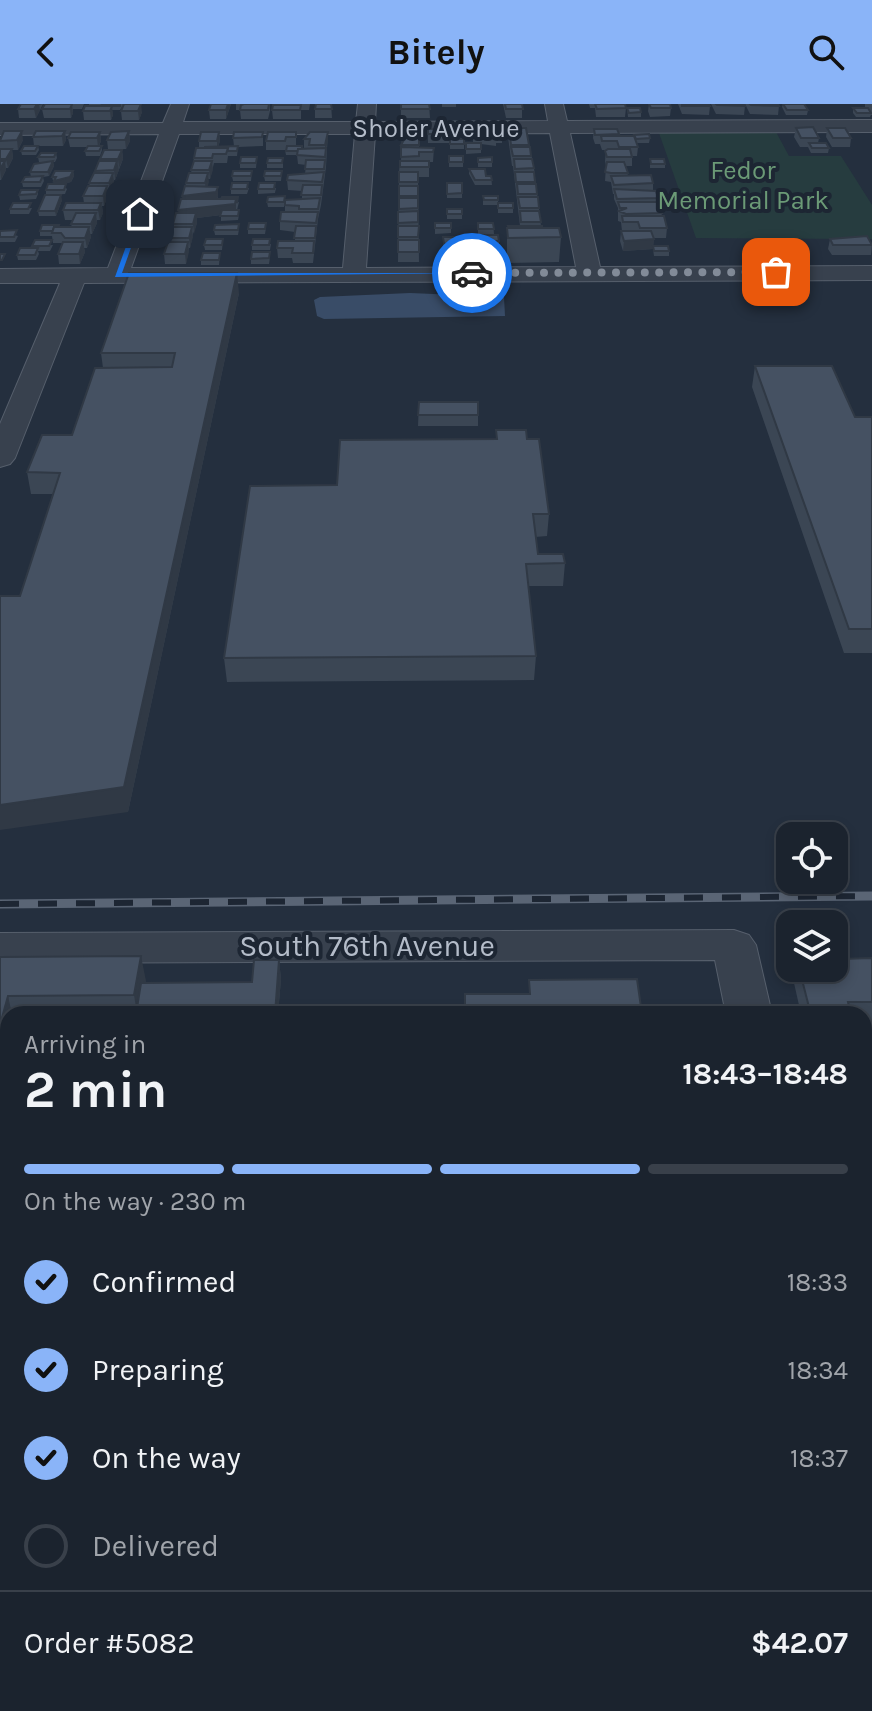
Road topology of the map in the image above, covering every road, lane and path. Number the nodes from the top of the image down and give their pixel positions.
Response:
1 (180, 104) edge
2 (367, 104) edge
3 (554, 104) edge
4 (872, 126) edge
5 (559, 127) junction
6 (366, 128) junction
7 (0, 129) edge
8 (171, 130) junction
9 (589, 272) junction
10 (872, 273) edge
11 (354, 274) junction
12 (117, 275) junction
13 (0, 276) edge
14 (75, 276) junction
15 (0, 458) edge
16 (0, 948) edge
17 (747, 1006) edge

1 - 8 street
2 - 6 street
3 - 5 street
4 - 5 street, Sholer Avenue
5 - 6 street, Sholer Avenue
5 - 9 street
6 - 8 street, Sholer Avenue
6 - 11 street
7 - 8 street, Sholer Avenue
8 - 12 street
9 - 10 street
9 - 11 street
11 - 12 street
12 - 14 street
13 - 14 street
14 - 15 street
16 - 17 street, South 76th Avenue

